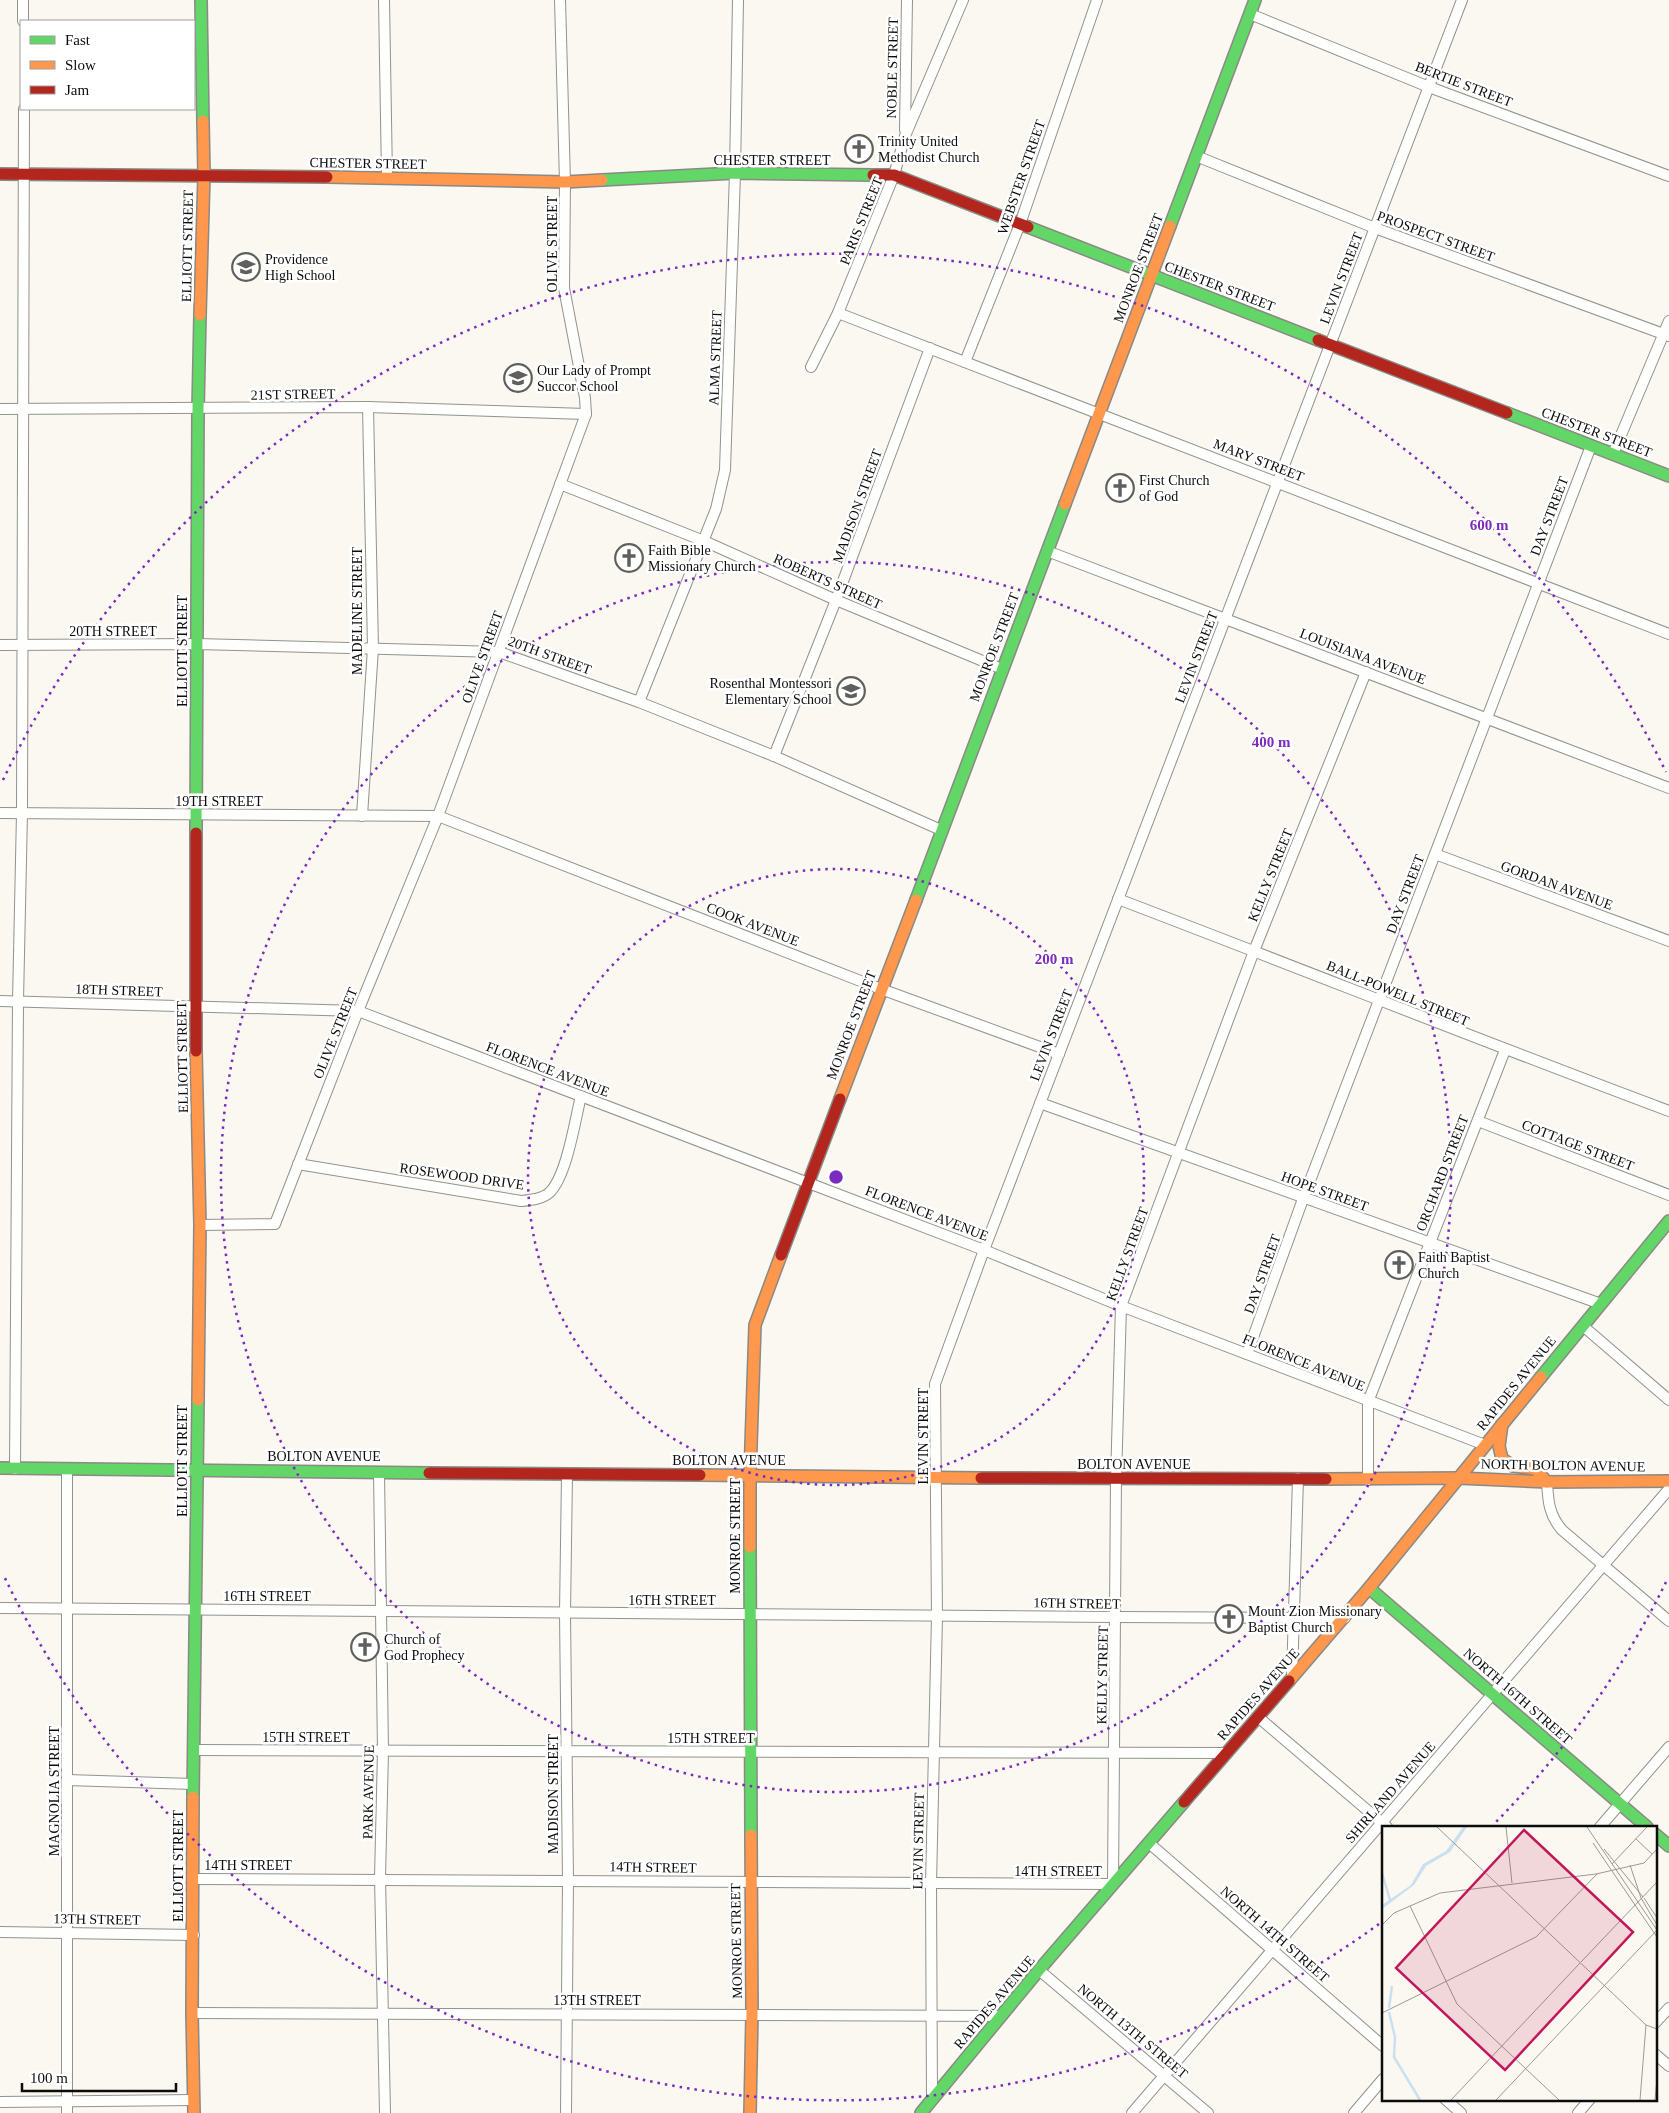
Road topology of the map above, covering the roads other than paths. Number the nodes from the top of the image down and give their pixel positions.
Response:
1 (23, 0) edge
2 (202, 0) edge
3 (384, 0) edge
4 (560, 0) edge
5 (738, 0) edge
6 (907, 0) edge
7 (963, 0) edge
8 (1097, 0) edge
9 (1256, 0) edge
10 (1462, 0) edge
11 (1250, 14) junction
12 (23, 20) edge
13 (1429, 86) junction
14 (24, 110) edge
15 (905, 136) junction
16 (1196, 156) junction
17 (735, 173) junction
18 (0, 174) edge
19 (25, 174) junction
20 (204, 175) junction
21 (894, 176) junction
22 (1669, 176) edge
23 (387, 178) junction
24 (566, 182) junction
25 (1020, 224) junction
26 (1375, 228) junction
27 (1151, 275) junction
28 (838, 313) junction
29 (1669, 321) edge
30 (1666, 335) edge
31 (1330, 345) junction
32 (930, 348) junction
33 (966, 362) junction
34 (811, 367) dead end
35 (368, 407) junction
36 (0, 409) edge
37 (23, 409) junction
38 (198, 409) junction
39 (1099, 413) junction
40 (586, 414) junction
41 (1591, 446) junction
42 (1614, 454) junction
43 (1669, 476) edge
44 (1278, 482) junction
45 (560, 484) junction
46 (704, 541) junction
47 (1047, 551) junction
48 (1539, 582) junction
49 (836, 600) junction
50 (1225, 619) junction
51 (1669, 634) edge
52 (197, 644) junction
53 (0, 645) edge
54 (22, 645) junction
55 (373, 648) junction
56 (499, 652) junction
57 (1002, 669) junction
58 (1366, 672) junction
59 (639, 702) junction
60 (1486, 718) junction
61 (774, 756) junction
62 (1669, 788) edge
63 (0, 813) edge
64 (22, 813) junction
65 (196, 814) junction
66 (362, 816) junction
67 (438, 816) junction
68 (941, 830) junction
69 (1435, 854) junction
70 (1118, 899) junction
71 (1669, 942) edge
72 (1254, 951) junction
73 (881, 989) junction
74 (1380, 999) junction
75 (0, 1001) edge
76 (18, 1001) junction
77 (195, 1006) junction
78 (358, 1011) junction
79 (1505, 1050) junction
80 (1059, 1054) junction
81 (581, 1096) junction
82 (1040, 1103) junction
83 (1669, 1111) edge
84 (1478, 1121) junction
85 (1180, 1153) junction
86 (298, 1164) junction
87 (808, 1182) junction
88 (1669, 1195) edge
89 (1303, 1198) junction
90 (1669, 1221) edge
91 (200, 1225) junction
92 (1430, 1243) junction
93 (984, 1250) junction
94 (1601, 1304) junction
95 (1121, 1306) junction
96 (1583, 1326) junction
97 (1247, 1354) junction
98 (1669, 1400) edge
99 (1368, 1402) junction
100 (1502, 1424) junction
101 (1484, 1445) junction
102 (0, 1468) edge
103 (15, 1468) junction
104 (67, 1469) junction
105 (197, 1470) junction
106 (379, 1472) junction
107 (567, 1475) junction
108 (750, 1475) junction
109 (937, 1478) junction
110 (1298, 1478) junction
111 (1458, 1478) junction
112 (1116, 1479) junction
113 (1368, 1480) junction
114 (1669, 1481) edge
115 (1547, 1482) junction
116 (1669, 1489) edge
117 (1603, 1565) junction
118 (1370, 1588) junction
119 (0, 1608) edge
120 (67, 1608) junction
121 (196, 1610) junction
122 (380, 1611) junction
123 (565, 1612) junction
124 (751, 1614) junction
125 (937, 1616) junction
126 (1116, 1617) junction
127 (1344, 1618) junction
128 (1295, 1619) junction
129 (1669, 1621) edge
130 (1292, 1678) junction
131 (1492, 1694) junction
132 (1258, 1717) junction
133 (1669, 1747) edge
134 (195, 1750) junction
135 (383, 1751) junction
136 (567, 1752) junction
137 (750, 1752) junction
138 (1227, 1752) junction
139 (933, 1753) junction
140 (1115, 1754) junction
141 (68, 1780) junction
142 (193, 1784) junction
143 (1620, 1804) junction
144 (1384, 1824) edge
145 (1382, 1826) edge
146 (1601, 1826) edge
147 (1646, 1826) edge
148 (1656, 1835) edge
149 (1148, 1844) junction
150 (1669, 1846) edge
151 (194, 1878) junction
152 (380, 1878) junction
153 (568, 1880) junction
154 (750, 1882) junction
155 (931, 1884) junction
156 (1113, 1884) junction
157 (0, 1932) edge
158 (68, 1932) junction
159 (194, 1935) junction
160 (1272, 1950) junction
161 (1039, 1970) junction
162 (1669, 2008) edge
163 (383, 2012) junction
164 (192, 2013) junction
165 (566, 2013) junction
166 (752, 2014) junction
167 (932, 2016) junction
168 (1001, 2016) junction
169 (1656, 2022) edge
170 (1382, 2045) edge
171 (1656, 2055) edge
172 (1669, 2066) edge
173 (1164, 2075) junction
174 (1382, 2080) edge
175 (932, 2099) junction
176 (194, 2100) junction
177 (1446, 2100) edge
178 (1589, 2100) edge
179 (0, 2102) edge
180 (67, 2102) junction
181 (67, 2113) edge
182 (194, 2113) edge
183 (385, 2113) edge
184 (566, 2113) edge
185 (750, 2113) edge
186 (921, 2113) edge
187 (1132, 2113) edge
188 (1208, 2113) edge
189 (1354, 2113) edge
190 (1461, 2113) edge
191 (1578, 2113) edge

1 - 12 street
2 - 20 main road, ELLIOTT STREET
3 - 23 street
4 - 24 street, OLIVE STREET
5 - 17 street, ALMA STREET
6 - 15 street, NOBLE STREET
7 - 15 street, PARIS STREET
8 - 25 street, WEBSTER STREET
9 - 11 main road, MONROE STREET
10 - 13 street, LEVIN STREET
11 - 13 street, BERTIE STREET
11 - 16 main road, MONROE STREET
13 - 22 street, BERTIE STREET
13 - 26 street, LEVIN STREET
14 - 19 street
15 - 21 street, PARIS STREET
16 - 26 street, PROSPECT STREET
16 - 27 main road, MONROE STREET
17 - 21 main road, CHESTER STREET
17 - 24 main road, CHESTER STREET
17 - 46 street, ALMA STREET
18 - 19 main road, CHESTER STREET
19 - 20 main road, CHESTER STREET
19 - 37 street
20 - 23 main road, CHESTER STREET
20 - 38 main road, ELLIOTT STREET
21 - 25 main road, CHESTER STREET
21 - 28 street, PARIS STREET
23 - 24 main road, CHESTER STREET
24 - 40 street, OLIVE STREET
25 - 27 main road, CHESTER STREET
25 - 33 street, WEBSTER STREET
26 - 30 street, PROSPECT STREET
26 - 31 street, LEVIN STREET
27 - 31 main road, CHESTER STREET
27 - 39 main road, MONROE STREET
28 - 32 street, MARY STREET
28 - 34 street, PARIS STREET
29 - 30 street
30 - 42 street
31 - 41 main road, CHESTER STREET
31 - 44 street, LEVIN STREET
32 - 33 street, MARY STREET
32 - 49 street, MADISON STREET
33 - 39 street, MARY STREET
35 - 38 street, 21ST STREET
35 - 40 street, 21ST STREET
35 - 55 street, MADELINE STREET
36 - 37 street, 21ST STREET
37 - 38 street, 21ST STREET
37 - 54 street
38 - 52 main road, ELLIOTT STREET
39 - 44 street, MARY STREET
39 - 47 main road, MONROE STREET
40 - 45 street, OLIVE STREET
41 - 42 main road, CHESTER STREET
41 - 48 street, DAY STREET
42 - 43 main road, CHESTER STREET
44 - 48 street, MARY STREET
44 - 50 street, LEVIN STREET
45 - 46 street, ROBERTS STREET
45 - 56 street, OLIVE STREET
46 - 49 street, ROBERTS STREET
46 - 59 street, ALMA STREET
47 - 50 street, LOUISIANA AVENUE
47 - 57 main road, MONROE STREET
48 - 51 street, MARY STREET
48 - 60 street, DAY STREET
49 - 57 street, ROBERTS STREET
49 - 61 street, MADISON STREET
50 - 58 street, LOUISIANA AVENUE
50 - 70 street, LEVIN STREET
52 - 54 street, 20TH STREET
52 - 55 street, 20TH STREET
52 - 65 main road, ELLIOTT STREET
53 - 54 street, 20TH STREET
54 - 64 street
55 - 56 street, 20TH STREET
55 - 66 street, MADELINE STREET
56 - 59 street, 20TH STREET
56 - 67 street, OLIVE STREET
57 - 68 main road, MONROE STREET
58 - 60 street, LOUISIANA AVENUE
58 - 72 street, KELLY STREET
59 - 61 street, 20TH STREET
60 - 62 street, LOUISIANA AVENUE
60 - 69 street, DAY STREET
61 - 68 street, 20TH STREET
63 - 64 street, 19TH STREET
64 - 65 street, 19TH STREET
64 - 76 street
65 - 66 street, 19TH STREET
65 - 77 main road, ELLIOTT STREET
66 - 67 street, 19TH STREET
67 - 73 street, COOK AVENUE
67 - 78 street, OLIVE STREET
68 - 73 main road, MONROE STREET
69 - 71 street, GORDAN AVENUE
69 - 74 street, DAY STREET
70 - 72 street, BALL-POWELL STREET
70 - 80 street, LEVIN STREET
72 - 74 street, BALL-POWELL STREET
72 - 85 street, KELLY STREET
73 - 80 street, COOK AVENUE
73 - 87 main road, MONROE STREET
74 - 79 street, BALL-POWELL STREET
74 - 89 street, DAY STREET
75 - 76 street, 18TH STREET
76 - 77 street, 18TH STREET
76 - 103 street
77 - 78 street, 18TH STREET
77 - 91 main road, ELLIOTT STREET
78 - 81 street, FLORENCE AVENUE
78 - 86 street, OLIVE STREET
79 - 83 street, BALL-POWELL STREET
79 - 84 street, ORCHARD STREET
80 - 82 street, LEVIN STREET
81 - 86 street, ROSEWOOD DRIVE
81 - 87 street, FLORENCE AVENUE
82 - 85 street, HOPE STREET
82 - 93 street, LEVIN STREET
84 - 88 street, COTTAGE STREET
84 - 92 street, ORCHARD STREET
85 - 89 street, HOPE STREET
85 - 95 street, KELLY STREET
86 - 91 street, OLIVE STREET
87 - 93 street, FLORENCE AVENUE
87 - 108 main road, MONROE STREET
89 - 92 street, HOPE STREET
89 - 97 street, DAY STREET
90 - 94 main road, RAPIDES AVENUE
91 - 105 main road, ELLIOTT STREET
92 - 94 street, HOPE STREET
92 - 99 street, ORCHARD STREET
93 - 95 street, FLORENCE AVENUE
93 - 109 street, LEVIN STREET
94 - 96 main road, RAPIDES AVENUE
95 - 97 street, FLORENCE AVENUE
95 - 112 street, KELLY STREET
96 - 98 street
96 - 100 main road, RAPIDES AVENUE
97 - 99 street, FLORENCE AVENUE
99 - 101 street, FLORENCE AVENUE
99 - 113 street, ORCHARD STREET
100 - 101 main road, RAPIDES AVENUE
100 - 115 main road
101 - 111 main road, RAPIDES AVENUE
102 - 103 main road, BOLTON AVENUE
103 - 104 main road, BOLTON AVENUE
104 - 105 main road, BOLTON AVENUE
104 - 120 street, MAGNOLIA STREET
105 - 106 main road, BOLTON AVENUE
105 - 121 main road, ELLIOTT STREET
106 - 107 main road, BOLTON AVENUE
106 - 122 street, PARK AVENUE
107 - 108 main road, BOLTON AVENUE
107 - 123 street, MADISON STREET
108 - 109 main road, BOLTON AVENUE
108 - 124 main road, MONROE STREET
109 - 112 main road, BOLTON AVENUE
109 - 125 street, LEVIN STREET
110 - 112 main road, BOLTON AVENUE
110 - 113 main road, BOLTON AVENUE
110 - 128 street
111 - 113 main road, BOLTON AVENUE
111 - 115 main road, NORTH BOLTON AVENUE
111 - 118 main road, RAPIDES AVENUE
112 - 126 street, KELLY STREET
114 - 115 main road, NORTH BOLTON AVENUE
115 - 117 street
116 - 117 street, SHIRLAND AVENUE
117 - 129 street
117 - 131 street, SHIRLAND AVENUE
118 - 127 main road, RAPIDES AVENUE
118 - 131 main road, NORTH 16TH STREET
119 - 120 street, 16TH STREET
120 - 121 street, 16TH STREET
120 - 141 street, MAGNOLIA STREET
121 - 122 street, 16TH STREET
121 - 134 main road, ELLIOTT STREET
122 - 123 street, 16TH STREET
122 - 135 street, PARK AVENUE
123 - 124 street, 16TH STREET
123 - 136 street, MADISON STREET
124 - 125 street, 16TH STREET
124 - 137 main road, MONROE STREET
125 - 126 street, 16TH STREET
125 - 139 street, LEVIN STREET
126 - 128 street, 16TH STREET
126 - 140 street, KELLY STREET
127 - 128 street, 16TH STREET
127 - 130 main road, RAPIDES AVENUE
128 - 130 street
130 - 132 main road, RAPIDES AVENUE
131 - 143 main road, NORTH 16TH STREET
131 - 144 street, SHIRLAND AVENUE
132 - 138 main road, RAPIDES AVENUE
132 - 144 street
133 - 143 street
134 - 135 street, 15TH STREET
134 - 142 main road, ELLIOTT STREET
135 - 136 street, 15TH STREET
135 - 152 street, PARK AVENUE
136 - 137 street, 15TH STREET
136 - 153 street, MADISON STREET
137 - 139 street, 15TH STREET
137 - 154 main road, MONROE STREET
138 - 140 street, 15TH STREET
138 - 149 main road, RAPIDES AVENUE
139 - 140 street, 15TH STREET
139 - 155 street, LEVIN STREET
140 - 156 street, KELLY STREET
141 - 142 street
141 - 158 street, MAGNOLIA STREET
142 - 151 main road, ELLIOTT STREET
143 - 146 street
143 - 147 main road, NORTH 16TH STREET
145 - 160 street, SHIRLAND AVENUE
148 - 150 main road
149 - 156 main road, RAPIDES AVENUE
149 - 160 street, NORTH 14TH STREET
151 - 152 street, 14TH STREET
151 - 159 main road, ELLIOTT STREET
152 - 153 street, 14TH STREET
152 - 163 street, PARK AVENUE
153 - 154 street, 14TH STREET
153 - 165 street, MADISON STREET
154 - 155 street, 14TH STREET
154 - 166 main road, MONROE STREET
155 - 156 street, 14TH STREET
155 - 167 street, LEVIN STREET
156 - 161 main road, RAPIDES AVENUE
157 - 158 street, 13TH STREET
158 - 159 street, 13TH STREET
158 - 180 street, MAGNOLIA STREET
159 - 164 main road, ELLIOTT STREET
160 - 170 street, NORTH 14TH STREET
160 - 173 street, SHIRLAND AVENUE
161 - 168 main road, RAPIDES AVENUE
161 - 173 street, NORTH 13TH STREET
162 - 169 street
163 - 164 street, 13TH STREET
163 - 165 street, 13TH STREET
163 - 183 street, PARK AVENUE
164 - 176 main road, ELLIOTT STREET
165 - 166 street, 13TH STREET
165 - 184 street, MADISON STREET
166 - 167 street, 13TH STREET
166 - 185 main road, MONROE STREET
167 - 168 street, 13TH STREET
167 - 175 street, LEVIN STREET
168 - 175 main road, RAPIDES AVENUE
171 - 172 street
173 - 187 street, SHIRLAND AVENUE
173 - 188 street, NORTH 13TH STREET
174 - 189 street
175 - 186 main road, RAPIDES AVENUE
176 - 180 street
176 - 182 main road, ELLIOTT STREET
177 - 190 street
178 - 191 street
179 - 180 street
180 - 181 street, MAGNOLIA STREET

